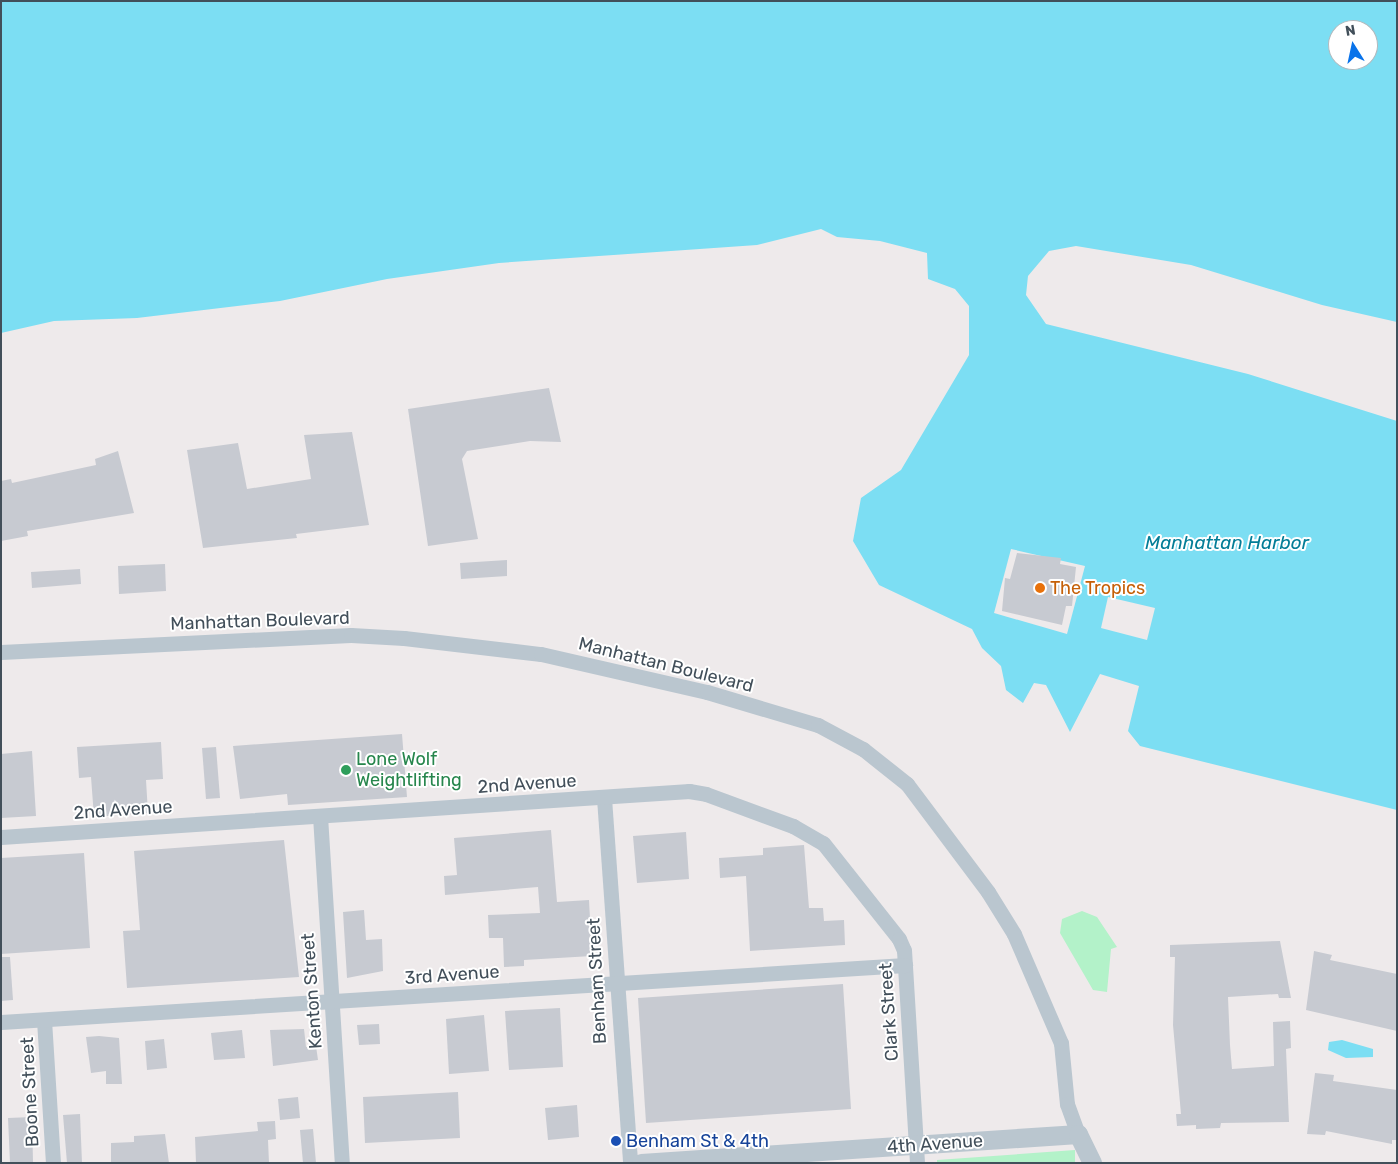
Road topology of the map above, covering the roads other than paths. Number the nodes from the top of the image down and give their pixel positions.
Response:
1 (1, 652) edge
2 (604, 798) junction
3 (320, 816) junction
4 (1, 837) edge
5 (831, 853) joint
6 (905, 965) junction
7 (616, 984) junction
8 (331, 1001) junction
9 (44, 1020) junction
10 (1, 1022) edge
11 (1078, 1134) junction
12 (917, 1154) edge
13 (53, 1163) edge
14 (342, 1163) edge
15 (630, 1163) edge
16 (641, 1163) edge
17 (1092, 1163) edge

1 - 11 street, Manhattan Boulevard
2 - 3 street, 2nd Avenue
2 - 5 street, 2nd Avenue
2 - 7 street, Benham Street
3 - 4 street, 2nd Avenue
3 - 8 street, Kenton Street
5 - 6 street, Clark Street
6 - 7 street, 3rd Avenue
6 - 12 street, Clark Street
7 - 8 street, 3rd Avenue
7 - 15 street, Benham Street
8 - 9 street, 3rd Avenue
8 - 14 street, Kenton Street
9 - 10 street, 3rd Avenue
9 - 13 street, Boone Street
11 - 12 street, 4th Avenue
11 - 17 street
12 - 16 street, 4th Avenue

